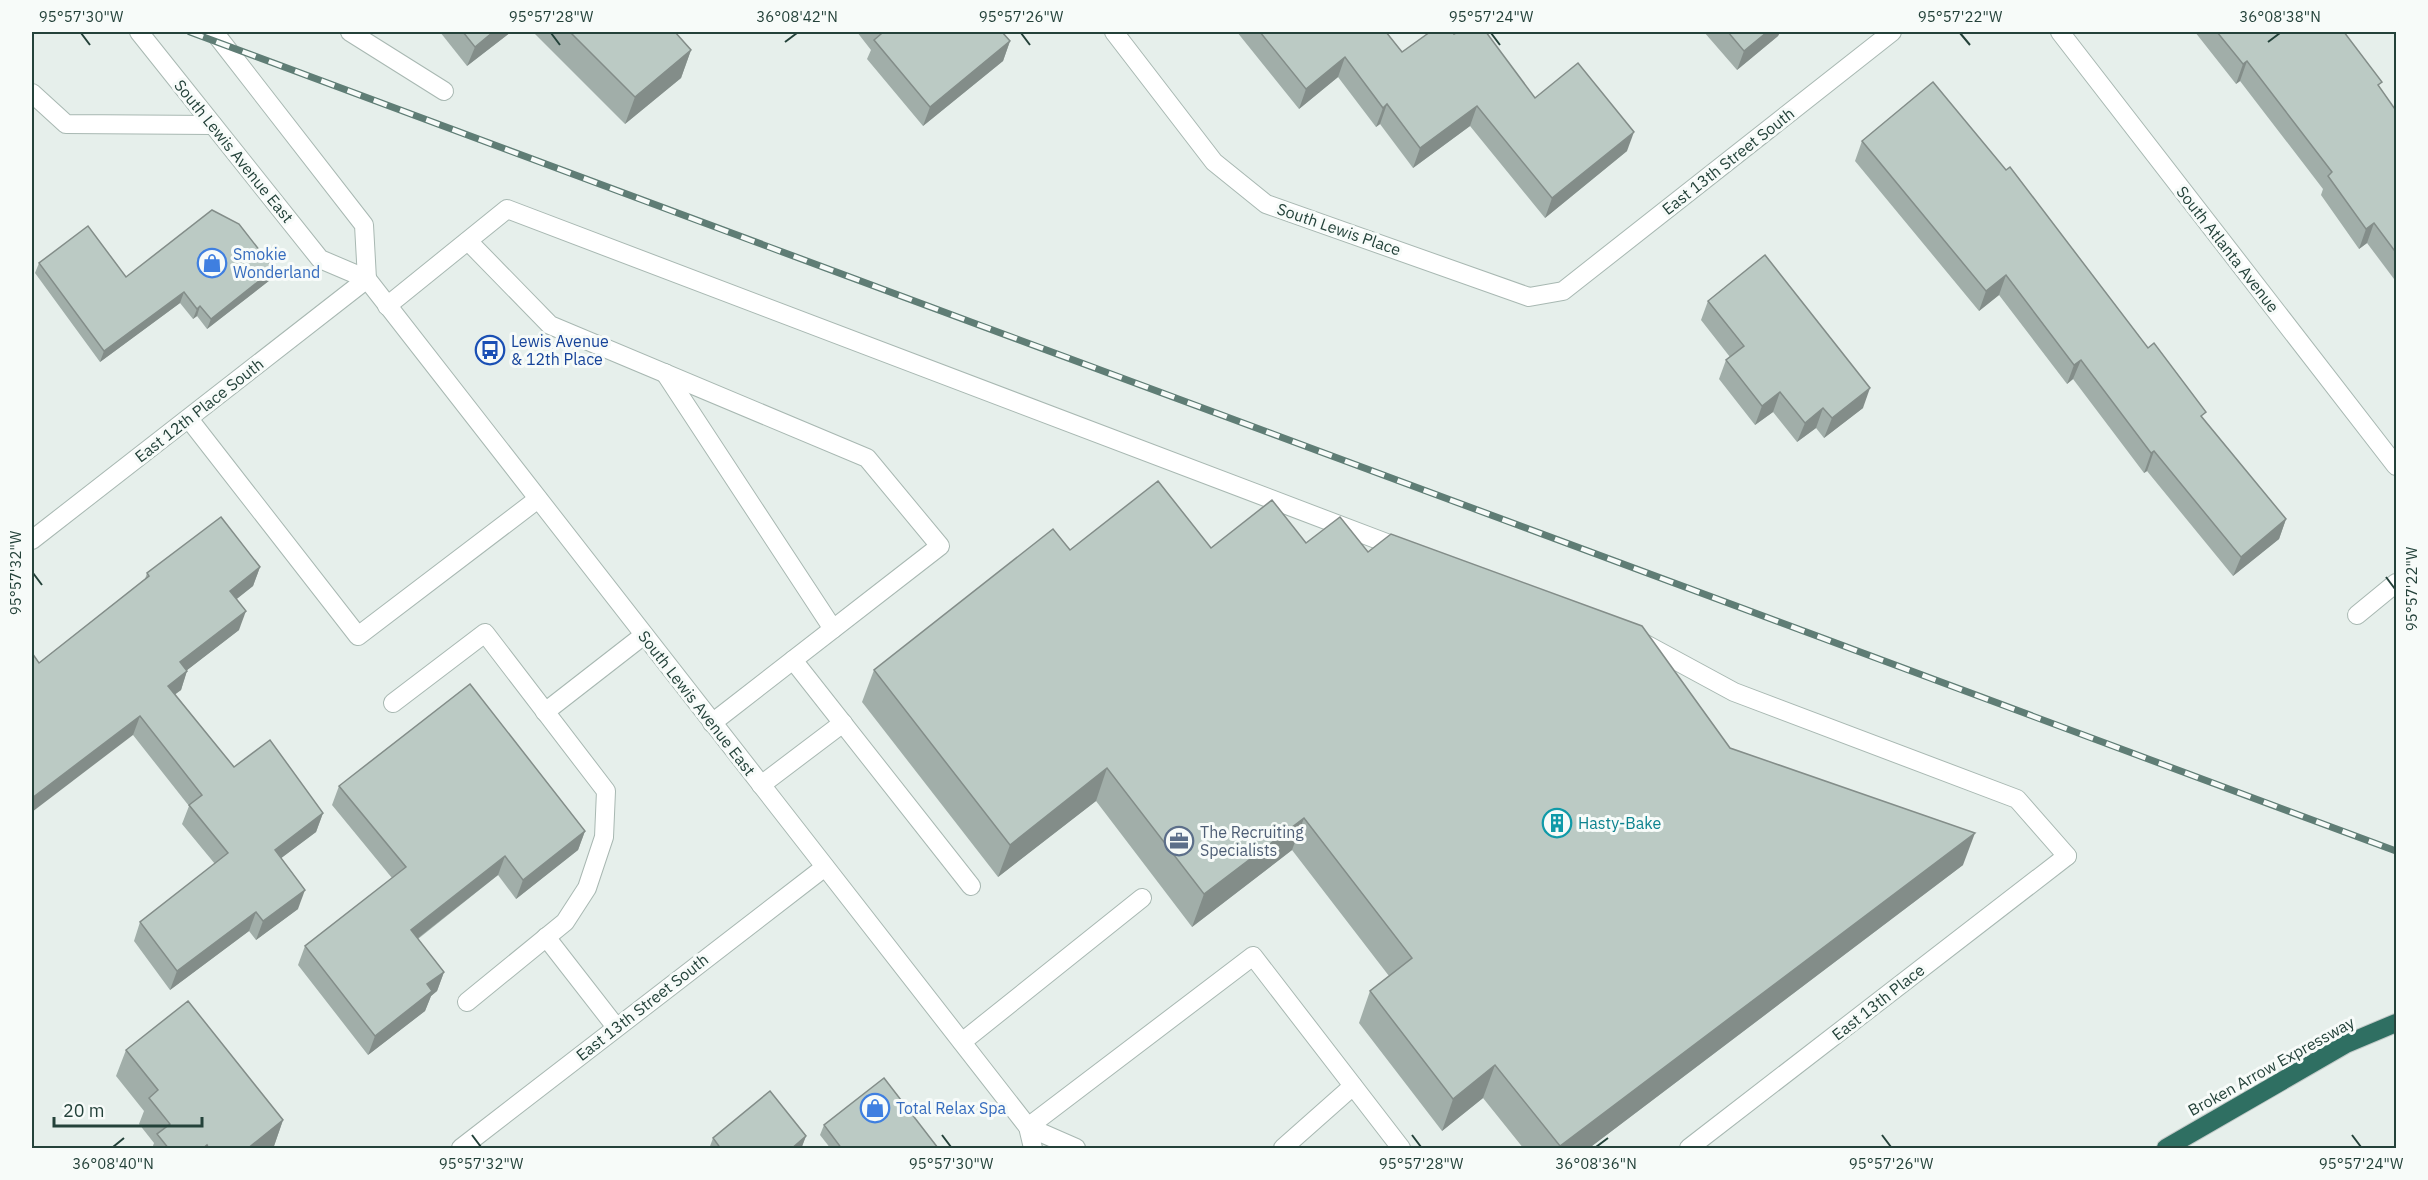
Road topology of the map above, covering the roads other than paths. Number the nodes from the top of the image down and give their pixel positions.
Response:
1 (139, 32) edge
2 (214, 32) edge
3 (350, 32) edge
4 (1114, 32) edge
5 (1893, 32) edge
6 (2060, 32) edge
7 (444, 91) dead end
8 (32, 93) edge
9 (213, 125) junction
10 (468, 241) junction
11 (367, 279) junction
12 (1563, 291) joint
13 (387, 306) junction
14 (665, 373) junction
15 (189, 419) junction
16 (2397, 466) edge
17 (538, 499) junction
18 (32, 540) edge
19 (1420, 556) edge
20 (2397, 583) edge
21 (2356, 615) dead end
22 (832, 629) junction
23 (1618, 632) edge
24 (644, 635) junction
25 (793, 660) junction
26 (393, 703) dead end
27 (545, 712) junction
28 (712, 723) junction
29 (843, 723) junction
30 (761, 785) junction
31 (825, 867) junction
32 (971, 886) dead end
33 (1142, 898) dead end
34 (546, 937) junction
35 (467, 1002) dead end
36 (2397, 1023) edge
37 (616, 1027) junction
38 (962, 1042) junction
39 (1353, 1086) junction
40 (1029, 1126) junction
41 (461, 1149) edge
42 (1033, 1149) edge
43 (1076, 1149) edge
44 (1283, 1149) edge
45 (1401, 1149) edge
46 (1689, 1149) edge
47 (2166, 1149) edge

1 - 9 street, South Lewis Avenue East
2 - 11 street
3 - 7 street
4 - 12 street, South Lewis Place
5 - 12 street, East 13th Street South
6 - 16 street, South Atlanta Avenue
8 - 9 street
9 - 11 street, South Lewis Avenue East
10 - 13 street
10 - 14 street
10 - 19 street
11 - 13 street, South Lewis Avenue East
11 - 15 street, East 12th Place South
13 - 17 street, South Lewis Avenue East
14 - 22 street
14 - 22 street
15 - 17 street
15 - 18 street, East 12th Place South
17 - 24 street, South Lewis Avenue East
20 - 21 street
22 - 25 street
23 - 46 street, East 13th Place
24 - 27 street
24 - 28 street, South Lewis Avenue East
25 - 28 street
25 - 29 street
26 - 27 street
27 - 34 street
28 - 30 street, South Lewis Avenue East
29 - 30 street
29 - 32 street
30 - 31 street, South Lewis Avenue East
31 - 37 street, East 13th Street South
31 - 38 street, South Lewis Avenue East
33 - 38 street
34 - 35 street
34 - 37 street
36 - 47 highway, Broken Arrow Expressway
37 - 41 street, East 13th Street South
38 - 40 street, South Lewis Avenue East
39 - 40 street
39 - 44 street
39 - 45 street
40 - 42 street, South Lewis Avenue East
40 - 43 street, South Lewis Avenue East

